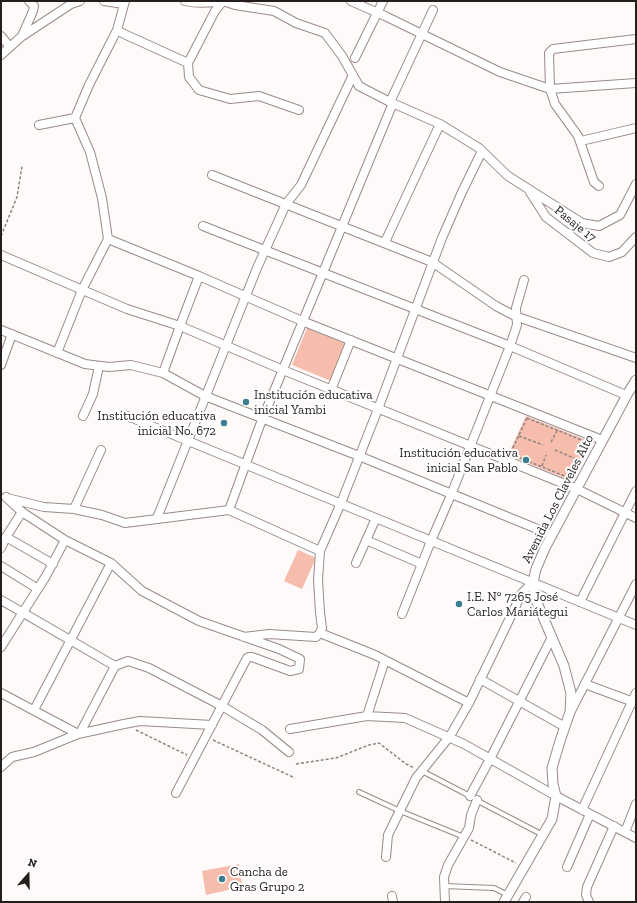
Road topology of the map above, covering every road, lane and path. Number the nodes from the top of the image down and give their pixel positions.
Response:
1 (29, 1) edge
2 (80, 1) edge
3 (104, 1) edge
4 (185, 1) edge
5 (223, 1) edge
6 (351, 1) edge
7 (383, 1) edge
8 (124, 2) edge
9 (433, 10) dead end
10 (377, 13) junction
11 (118, 30) junction
12 (422, 34) junction
13 (1, 36) edge
14 (21, 37) junction
15 (636, 39) edge
16 (10, 47) junction
17 (1, 55) edge
18 (355, 58) dead end
19 (188, 63) junction
20 (353, 76) junction
21 (636, 83) edge
22 (550, 89) junction
23 (391, 102) junction
24 (299, 110) dead end
25 (75, 118) junction
26 (440, 124) junction
27 (39, 125) dead end
28 (636, 128) edge
29 (580, 141) junction
30 (482, 151) junction
31 (22, 166) dead end
32 (212, 175) dead end
33 (636, 184) edge
34 (599, 186) dead end
35 (529, 190) junction
36 (287, 204) junction
37 (203, 226) dead end
38 (342, 226) junction
39 (1, 236) edge
40 (636, 237) edge
41 (108, 239) junction
42 (384, 242) junction
43 (265, 251) junction
44 (1, 255) edge
45 (432, 262) junction
46 (322, 273) junction
47 (199, 276) junction
48 (524, 280) dead end
49 (82, 290) junction
50 (246, 296) junction
51 (415, 309) junction
52 (515, 316) junction
53 (302, 321) junction
54 (180, 326) junction
55 (1, 330) edge
56 (12, 334) junction
57 (351, 340) junction
58 (226, 346) junction
59 (510, 346) junction
60 (57, 353) junction
61 (636, 358) edge
62 (396, 359) junction
63 (1, 365) edge
64 (99, 366) junction
65 (283, 370) junction
66 (163, 374) junction
67 (636, 380) edge
68 (331, 390) junction
69 (626, 395) junction
70 (205, 396) junction
71 (490, 396) junction
72 (378, 408) junction
73 (125, 415) dead end
74 (83, 416) dead end
75 (263, 419) junction
76 (557, 430) junction
77 (519, 436) junction
78 (602, 440) junction
79 (188, 441) junction
80 (552, 442) dead end
81 (543, 445) dead end
82 (470, 446) junction
83 (101, 450) dead end
84 (555, 450) dead end
85 (546, 454) dead end
86 (359, 456) junction
87 (581, 461) junction
88 (245, 464) junction
89 (541, 467) junction
90 (576, 489) junction
91 (636, 491) edge
92 (451, 495) junction
93 (3, 496) edge
94 (341, 503) junction
95 (74, 509) junction
96 (229, 510) junction
97 (22, 512) junction
98 (625, 513) junction
99 (157, 518) junction
100 (376, 518) junction
101 (636, 518) edge
102 (552, 535) junction
103 (6, 537) junction
104 (65, 540) junction
105 (366, 540) junction
106 (431, 541) junction
107 (1, 548) edge
108 (320, 551) junction
109 (111, 563) junction
110 (356, 563) dead end
111 (53, 564) junction
112 (422, 564) junction
113 (1, 566) edge
114 (533, 582) junction
115 (636, 584) edge
116 (38, 589) junction
117 (1, 600) edge
118 (580, 602) junction
119 (23, 613) junction
120 (402, 614) dead end
121 (619, 618) junction
122 (636, 625) edge
123 (320, 633) junction
124 (244, 637) junction
125 (552, 637) junction
126 (72, 641) junction
127 (1, 647) edge
128 (385, 660) junction
129 (115, 666) junction
130 (480, 679) junction
131 (585, 684) junction
132 (1, 692) edge
133 (636, 692) edge
134 (520, 702) junction
135 (634, 702) edge
136 (469, 703) junction
137 (222, 706) junction
138 (34, 710) junction
139 (570, 712) junction
140 (367, 716) junction
141 (124, 724) junction
142 (212, 725) junction
143 (565, 727) junction
144 (290, 729) dead end
145 (79, 733) junction
146 (206, 736) junction
147 (450, 736) junction
148 (290, 752) dead end
149 (194, 759) junction
150 (490, 759) junction
151 (296, 764) dead end
152 (1, 767) edge
153 (422, 771) junction
154 (295, 778) dead end
155 (359, 792) dead end
156 (176, 793) dead end
157 (556, 796) junction
158 (474, 798) junction
159 (636, 804) edge
160 (582, 810) junction
161 (400, 811) junction
162 (590, 814) junction
163 (614, 826) junction
164 (626, 832) junction
165 (543, 835) junction
166 (464, 837) junction
167 (636, 838) edge
168 (386, 857) dead end
169 (567, 867) dead end
170 (524, 868) junction
171 (444, 886) junction
172 (506, 898) edge
173 (445, 902) edge
174 (589, 902) edge

1 - 14 street
2 - 14 street
3 - 8 street
4 - 5 street
6 - 10 street
7 - 10 street
8 - 11 street
9 - 12 street
10 - 12 street
10 - 18 street
11 - 19 street
11 - 25 street
12 - 22 street
12 - 23 street
13 - 16 street
14 - 16 street
15 - 22 street
16 - 17 street
19 - 20 street
19 - 24 street
20 - 23 street
20 - 36 street
21 - 22 street
22 - 29 street
23 - 26 street
23 - 38 street
25 - 27 street
25 - 41 street
26 - 30 street
26 - 42 street
28 - 29 street
29 - 34 street
30 - 35 street
30 - 45 street
31 - 39 path
32 - 36 street
33 - 35 street
35 - 40 street, Pasaje 17
36 - 38 street
36 - 43 street
37 - 43 street
38 - 42 street
38 - 46 street
41 - 47 street
41 - 49 street
42 - 45 street
43 - 46 street
43 - 50 street
44 - 49 street
45 - 51 street
45 - 52 street
46 - 51 street
46 - 53 street
47 - 50 street
47 - 54 street
48 - 52 street
49 - 54 street
49 - 60 street
50 - 53 street
50 - 58 street
51 - 59 street
51 - 62 street
52 - 59 street
52 - 61 street
53 - 57 street
53 - 65 street
54 - 58 street
54 - 66 street
55 - 56 street
56 - 60 street
56 - 63 street
57 - 62 street
57 - 68 street
58 - 65 street
58 - 70 street
59 - 69 street
59 - 71 street
60 - 64 street
62 - 71 street
62 - 72 street
64 - 66 street
64 - 74 street
65 - 68 street
65 - 75 street
66 - 70 street
67 - 69 street, Avenida Los Claveles Alto
68 - 72 street
69 - 78 street, Avenida Los Claveles Alto
70 - 75 street
70 - 79 street
71 - 78 street
71 - 82 street
72 - 82 street
72 - 86 street
73 - 79 street
75 - 86 street
75 - 88 street
76 - 77 path
76 - 80 path
76 - 87 path
77 - 81 path
77 - 89 path
78 - 90 street, Avenida Los Claveles Alto
79 - 88 street
79 - 99 street
82 - 90 street
82 - 92 street
83 - 95 street
84 - 87 path
85 - 89 path
86 - 92 street
86 - 94 street
87 - 89 path
88 - 94 street
88 - 96 street
90 - 98 street
90 - 102 street, Avenida Los Claveles Alto
91 - 98 street
92 - 102 street
92 - 106 street
93 - 95 street
93 - 97 street
94 - 100 street
94 - 108 street
95 - 99 street
96 - 99 street
96 - 108 street
97 - 103 street
97 - 104 street
98 - 101 street
98 - 118 street
100 - 105 street
100 - 106 street
102 - 114 street, Avenida Los Claveles Alto
103 - 107 street
103 - 111 street
104 - 109 street
104 - 111 street
105 - 110 street
105 - 112 street
106 - 112 street
106 - 114 street
108 - 123 street
109 - 124 street
109 - 126 street
111 - 116 street
112 - 120 street
113 - 116 street
114 - 118 street
114 - 125 street, Avenida Los Claveles Alto
114 - 130 street
115 - 121 street
116 - 119 street
117 - 119 street
118 - 121 street
119 - 126 street
119 - 127 street
121 - 122 street
121 - 131 street
123 - 124 street
123 - 128 street
124 - 137 street
125 - 134 street
125 - 139 street, Avenida Los Claveles Alto
126 - 129 street
126 - 138 street
128 - 136 street
128 - 140 street
129 - 137 street
129 - 145 street
130 - 134 street
130 - 136 street
131 - 135 street
131 - 139 street
132 - 138 street
133 - 135 street
134 - 143 street
134 - 150 street
135 - 160 street
136 - 147 street
137 - 142 street
137 - 148 street
138 - 145 street
139 - 143 street, Avenida Los Claveles Alto
140 - 144 street
140 - 147 street
141 - 142 street
141 - 145 street
141 - 149 path
142 - 146 street
143 - 157 street, Avenida Los Claveles Alto
145 - 152 street
146 - 149 street
146 - 154 path
147 - 150 street
147 - 153 street
149 - 156 street
150 - 157 street
150 - 158 street
151 - 153 path
153 - 158 lane
153 - 161 street
155 - 161 lane
157 - 160 street
157 - 165 street, Avenida Los Claveles Alto
158 - 165 lane
158 - 166 street
159 - 164 street
160 - 162 street
161 - 166 lane
161 - 168 street
162 - 163 street
162 - 169 street
163 - 164 street
163 - 174 street
164 - 167 street
165 - 170 street, Avenida Los Claveles Alto
166 - 170 path
166 - 171 street
170 - 172 street, Avenida Los Claveles Alto
171 - 172 lane
171 - 173 street

